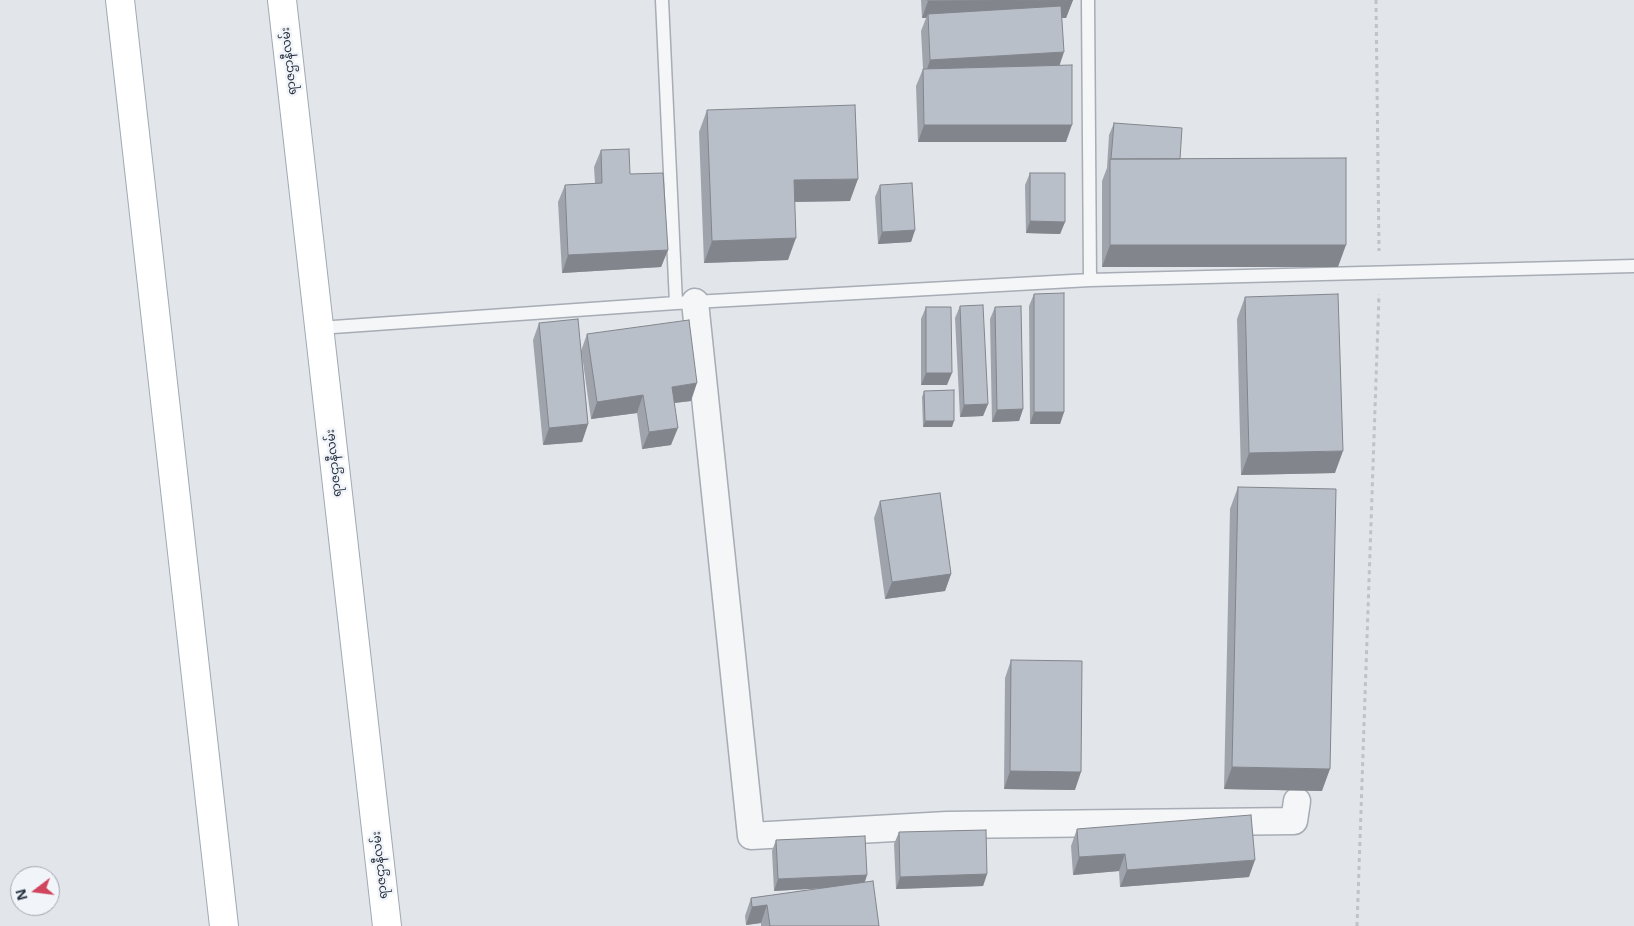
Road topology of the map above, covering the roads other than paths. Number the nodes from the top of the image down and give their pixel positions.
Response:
1 (120, 0) edge
2 (282, 0) edge
3 (662, 0) edge
4 (1088, 0) edge
5 (1634, 266) edge
6 (1090, 280) junction
7 (685, 302) junction
8 (319, 328) junction
9 (1297, 801) dead end
10 (224, 926) edge
11 (387, 926) edge

1 - 10 main road
2 - 8 main road, ရာဇဌာနီလမ်း
3 - 7 lane
4 - 6 lane
5 - 6 lane
6 - 7 lane
7 - 8 lane
7 - 9 street
8 - 11 main road, ရာဇဌာနီလမ်း

